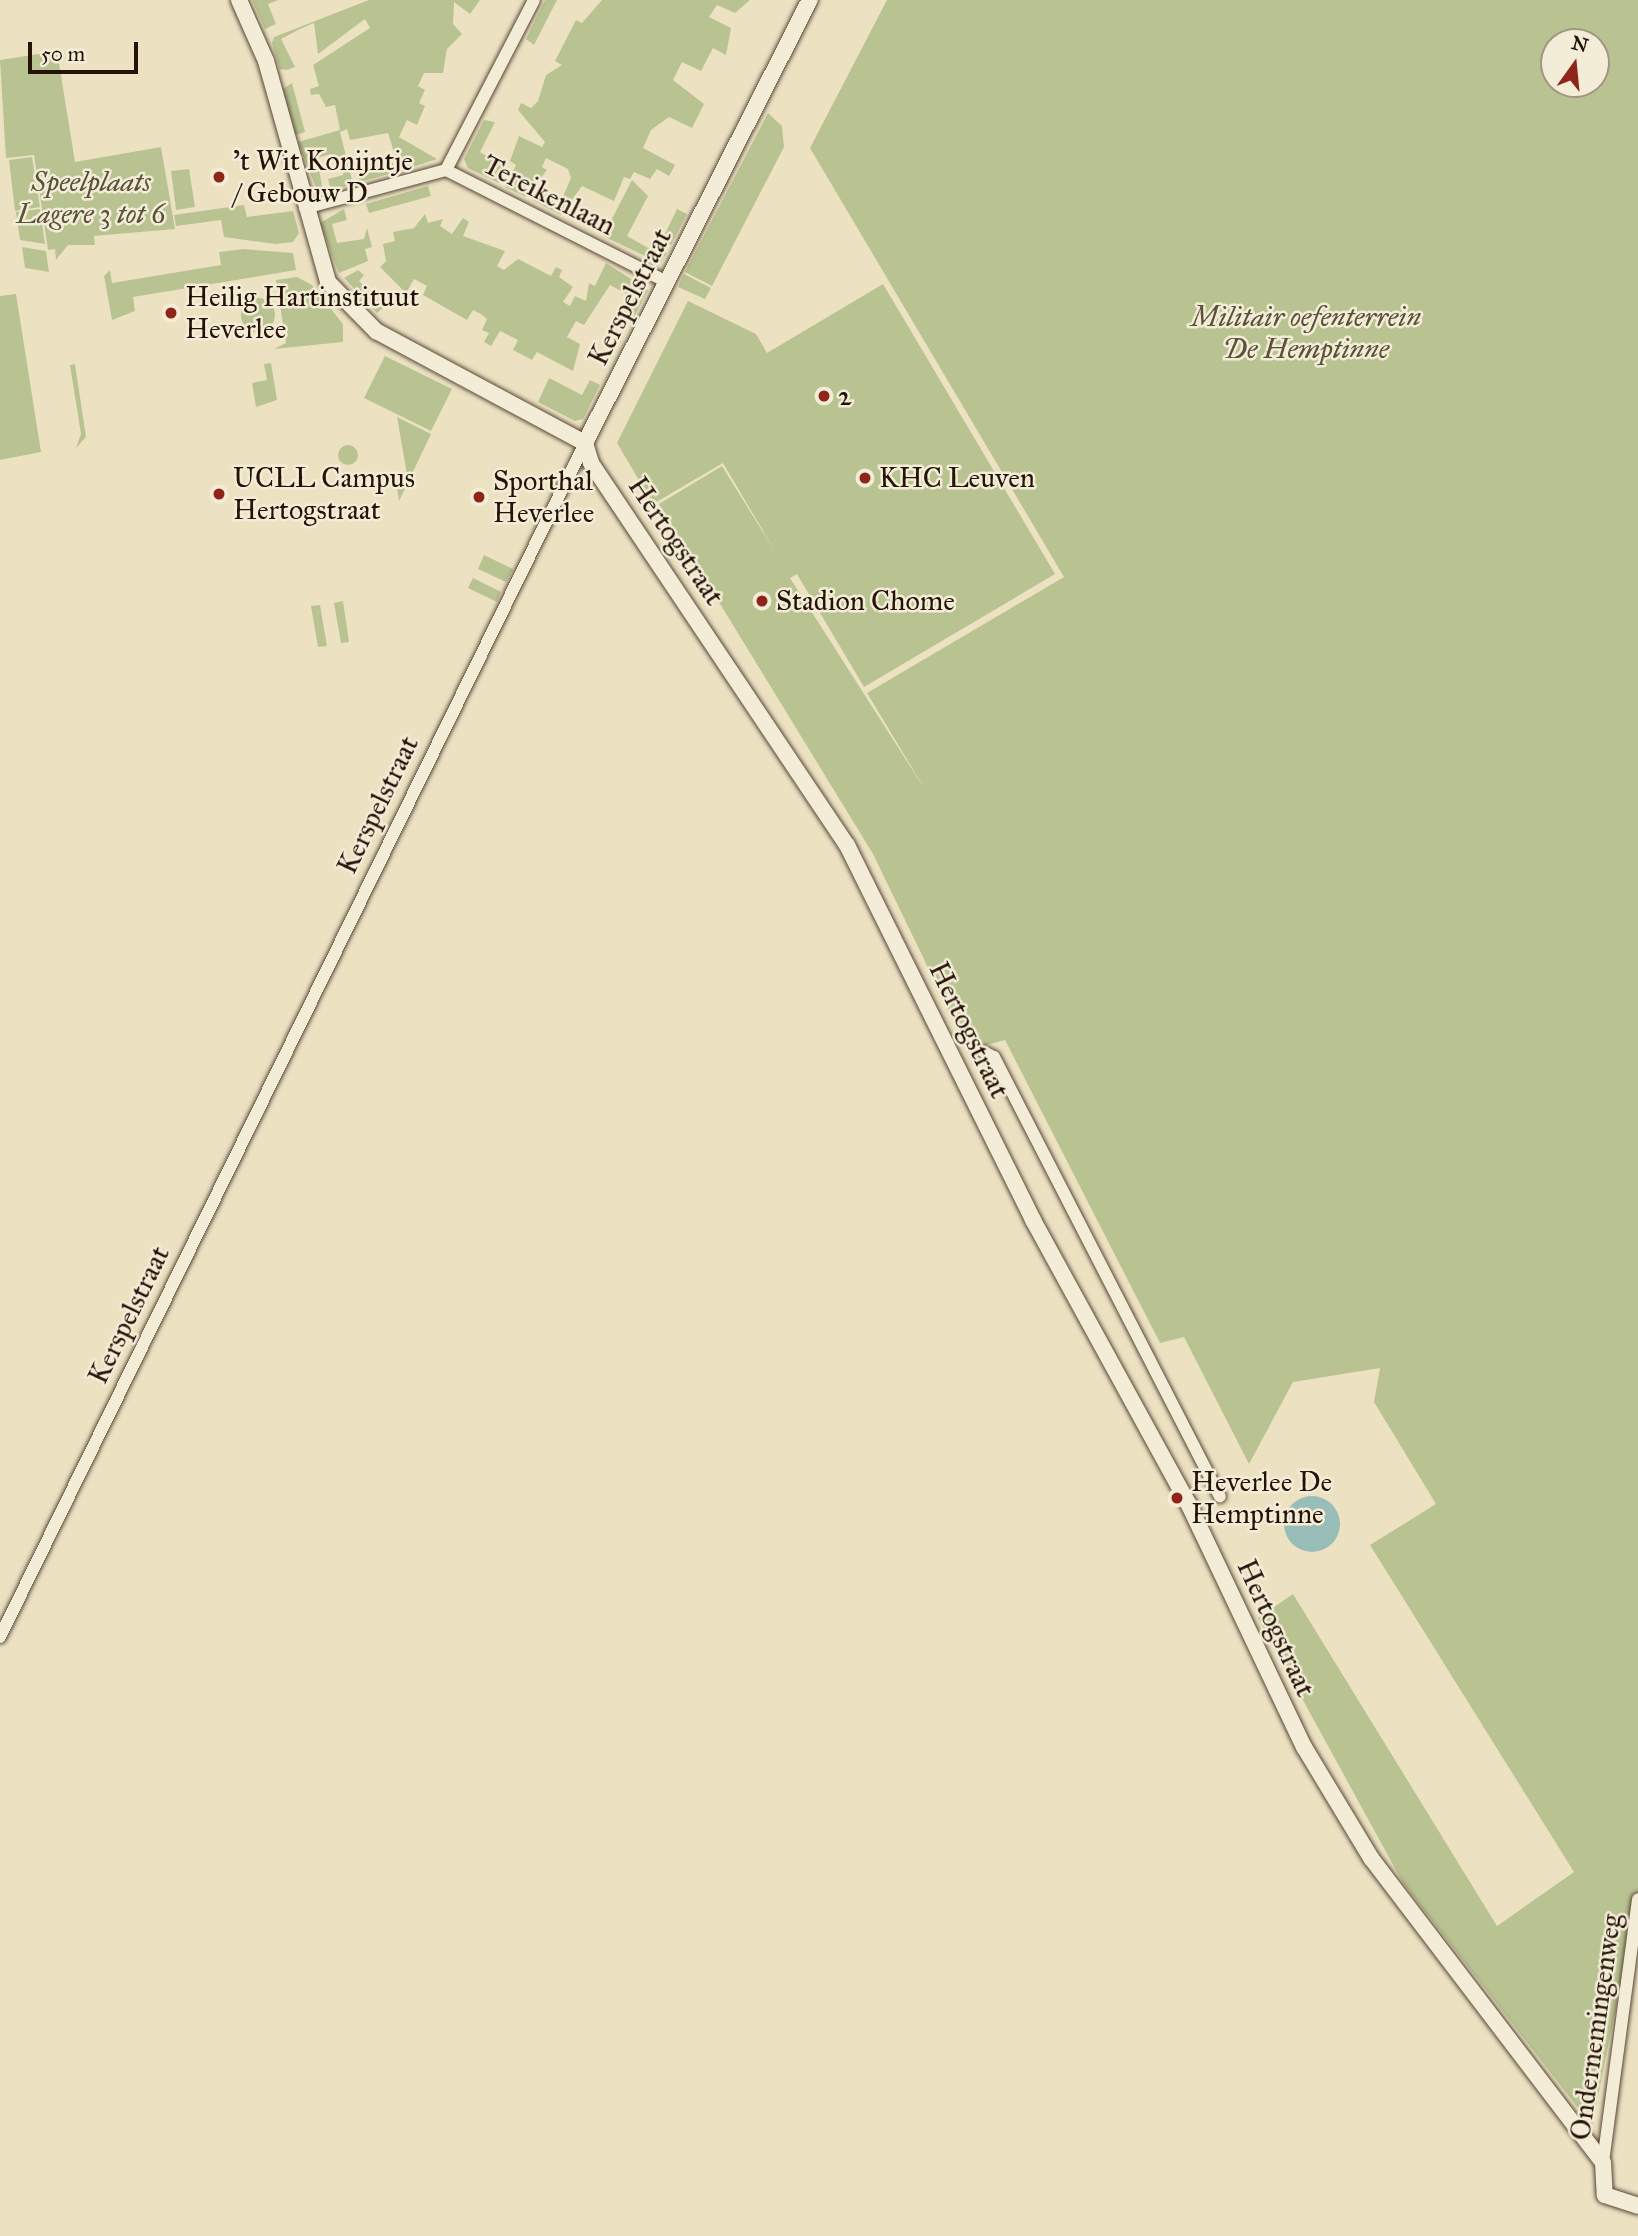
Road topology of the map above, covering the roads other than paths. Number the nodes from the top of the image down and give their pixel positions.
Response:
1 (239, 0) edge
2 (534, 0) edge
3 (810, 0) edge
4 (446, 170) junction
5 (305, 208) junction
6 (667, 282) junction
7 (585, 443) junction
8 (984, 1052) dead end
9 (1220, 1496) dead end
10 (0, 1637) edge
11 (1638, 1899) edge
12 (1602, 2162) junction
13 (1638, 2206) edge

1 - 5 street
2 - 4 street
3 - 6 street, Kerspelstraat
4 - 5 street
4 - 6 street, Tereikenlaan
5 - 7 street
6 - 7 street, Kerspelstraat
7 - 10 street, Kerspelstraat
7 - 12 street, Hertogstraat
8 - 9 street
11 - 12 street, Ondernemingenweg
12 - 13 street

